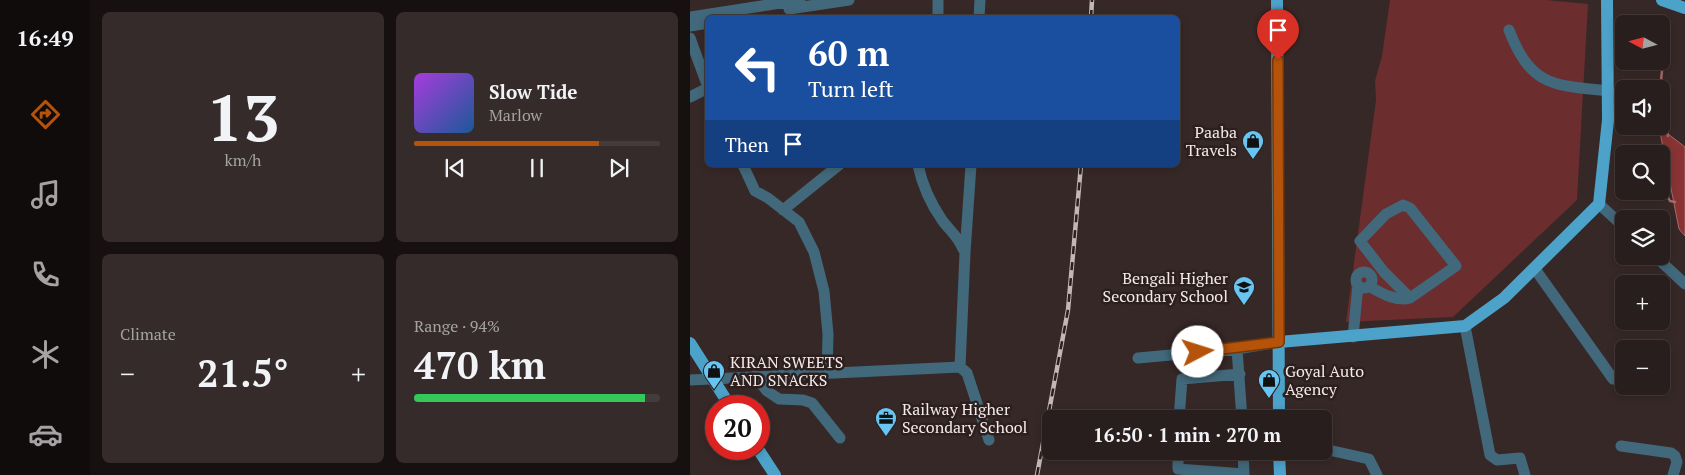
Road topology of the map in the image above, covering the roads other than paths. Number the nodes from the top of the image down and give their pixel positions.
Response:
1 (721, 0) edge
2 (849, 0) edge
3 (938, 0) edge
4 (980, 0) edge
5 (1277, 0) edge
6 (1607, 0) edge
7 (1662, 0) edge
8 (794, 3) edge
9 (1685, 8) edge
10 (722, 12) junction
11 (705, 15) edge
12 (706, 15) edge
13 (751, 15) edge
14 (938, 15) edge
15 (979, 15) edge
16 (690, 18) edge
17 (705, 24) edge
18 (690, 26) edge
19 (1509, 30) dead end
20 (690, 38) edge
21 (705, 80) edge
22 (705, 89) edge
23 (1608, 90) junction
24 (690, 96) edge
25 (744, 167) edge
26 (837, 167) edge
27 (918, 167) edge
28 (971, 167) edge
29 (1600, 204) junction
30 (784, 210) junction
31 (1615, 218) edge
32 (964, 253) junction
33 (1665, 265) edge
34 (1535, 269) junction
35 (1685, 284) edge
36 (1410, 298) junction
37 (1465, 326) junction
38 (1354, 337) junction
39 (1279, 342) junction
40 (690, 343) edge
41 (1237, 349) junction
42 (1138, 358) dead end
43 (960, 367) junction
44 (827, 373) junction
45 (1240, 374) junction
46 (756, 376) junction
47 (711, 378) junction
48 (1613, 379) dead end
49 (690, 380) edge
50 (723, 395) edge
51 (1180, 410) edge
52 (1242, 410) edge
53 (1279, 410) edge
54 (840, 438) dead end
55 (989, 440) dead end
56 (1621, 446) dead end
57 (1332, 451) edge
58 (765, 460) edge
59 (1178, 460) edge
60 (1243, 460) edge
61 (1279, 460) edge
62 (775, 475) edge
63 (1280, 475) edge
64 (1377, 475) edge
65 (1525, 475) edge
66 (1674, 475) edge

1 - 10 street
2 - 8 street
3 - 14 street
4 - 15 street
5 - 39 main road
6 - 23 main road
7 - 9 main road
8 - 10 street
8 - 13 street
10 - 12 street
11 - 16 street
17 - 18 street
19 - 23 street
20 - 21 street
22 - 24 street
23 - 29 main road
25 - 30 street
26 - 30 street
27 - 32 street
28 - 32 street
29 - 31 street
29 - 34 main road
30 - 44 street
32 - 43 street
33 - 35 street
34 - 37 main road
34 - 48 street
36 - 36 street
36 - 38 street
37 - 38 main road
37 - 65 street
38 - 39 main road
39 - 41 street
39 - 53 main road
40 - 47 main road
41 - 42 street
41 - 45 street
43 - 44 street
43 - 55 street
44 - 46 street
45 - 51 street
45 - 52 street
46 - 47 street
46 - 54 street
47 - 49 street
47 - 50 main road
56 - 66 street
57 - 64 street
58 - 62 main road
59 - 60 street
61 - 63 main road

